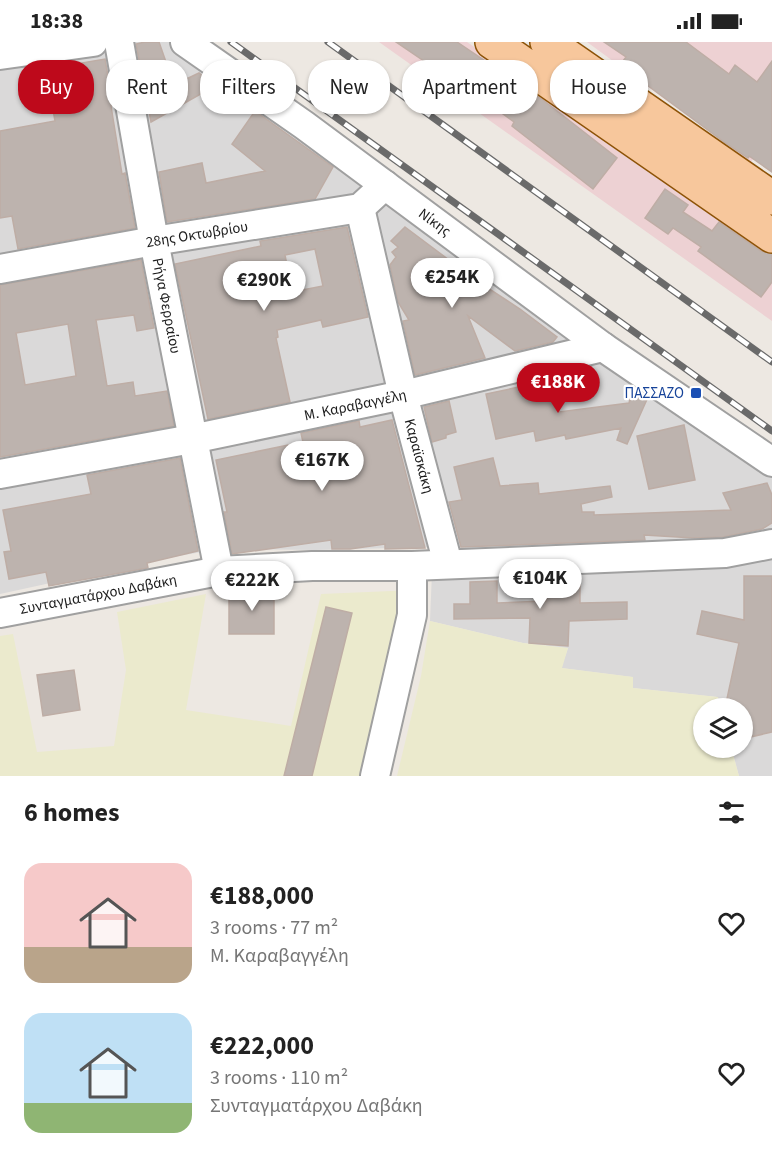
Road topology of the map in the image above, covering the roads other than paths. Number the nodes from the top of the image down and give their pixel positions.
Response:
1 (93, 42) edge
2 (119, 42) edge
3 (185, 42) edge
4 (492, 42) edge
5 (547, 42) edge
6 (0, 55) edge
7 (385, 185) junction
8 (772, 198) edge
9 (360, 208) junction
10 (772, 236) edge
11 (154, 240) junction
12 (0, 269) edge
13 (603, 347) junction
14 (403, 394) junction
15 (192, 439) junction
16 (772, 462) edge
17 (0, 474) edge
18 (772, 544) edge
19 (448, 564) junction
20 (412, 566) junction
21 (219, 571) junction
22 (0, 613) edge
23 (375, 776) edge

1 - 6 street
2 - 11 street, Ρήγα Φερραίου
3 - 7 street, Νίκης
4 - 10 main road
5 - 8 main road
7 - 9 street
7 - 13 street, Νίκης
9 - 11 street, 28ης Οκτωβρίου
9 - 14 street, Καραϊσκάκη
11 - 12 street, 28ης Οκτωβρίου
11 - 15 street, Ρήγα Φερραίου
13 - 14 street, Μ. Καραβαγγέλη
13 - 16 street, Νίκης
14 - 15 street, Μ. Καραβαγγέλη
14 - 19 street, Καραϊσκάκη
15 - 17 street, Μ. Καραβαγγέλη
15 - 21 street, Ρήγα Φερραίου
18 - 19 street, Συνταγματάρχου Δαβάκη
19 - 20 street, Συνταγματάρχου Δαβάκη
20 - 21 street, Συνταγματάρχου Δαβάκη
20 - 23 street
21 - 22 street, Συνταγματάρχου Δαβάκη

